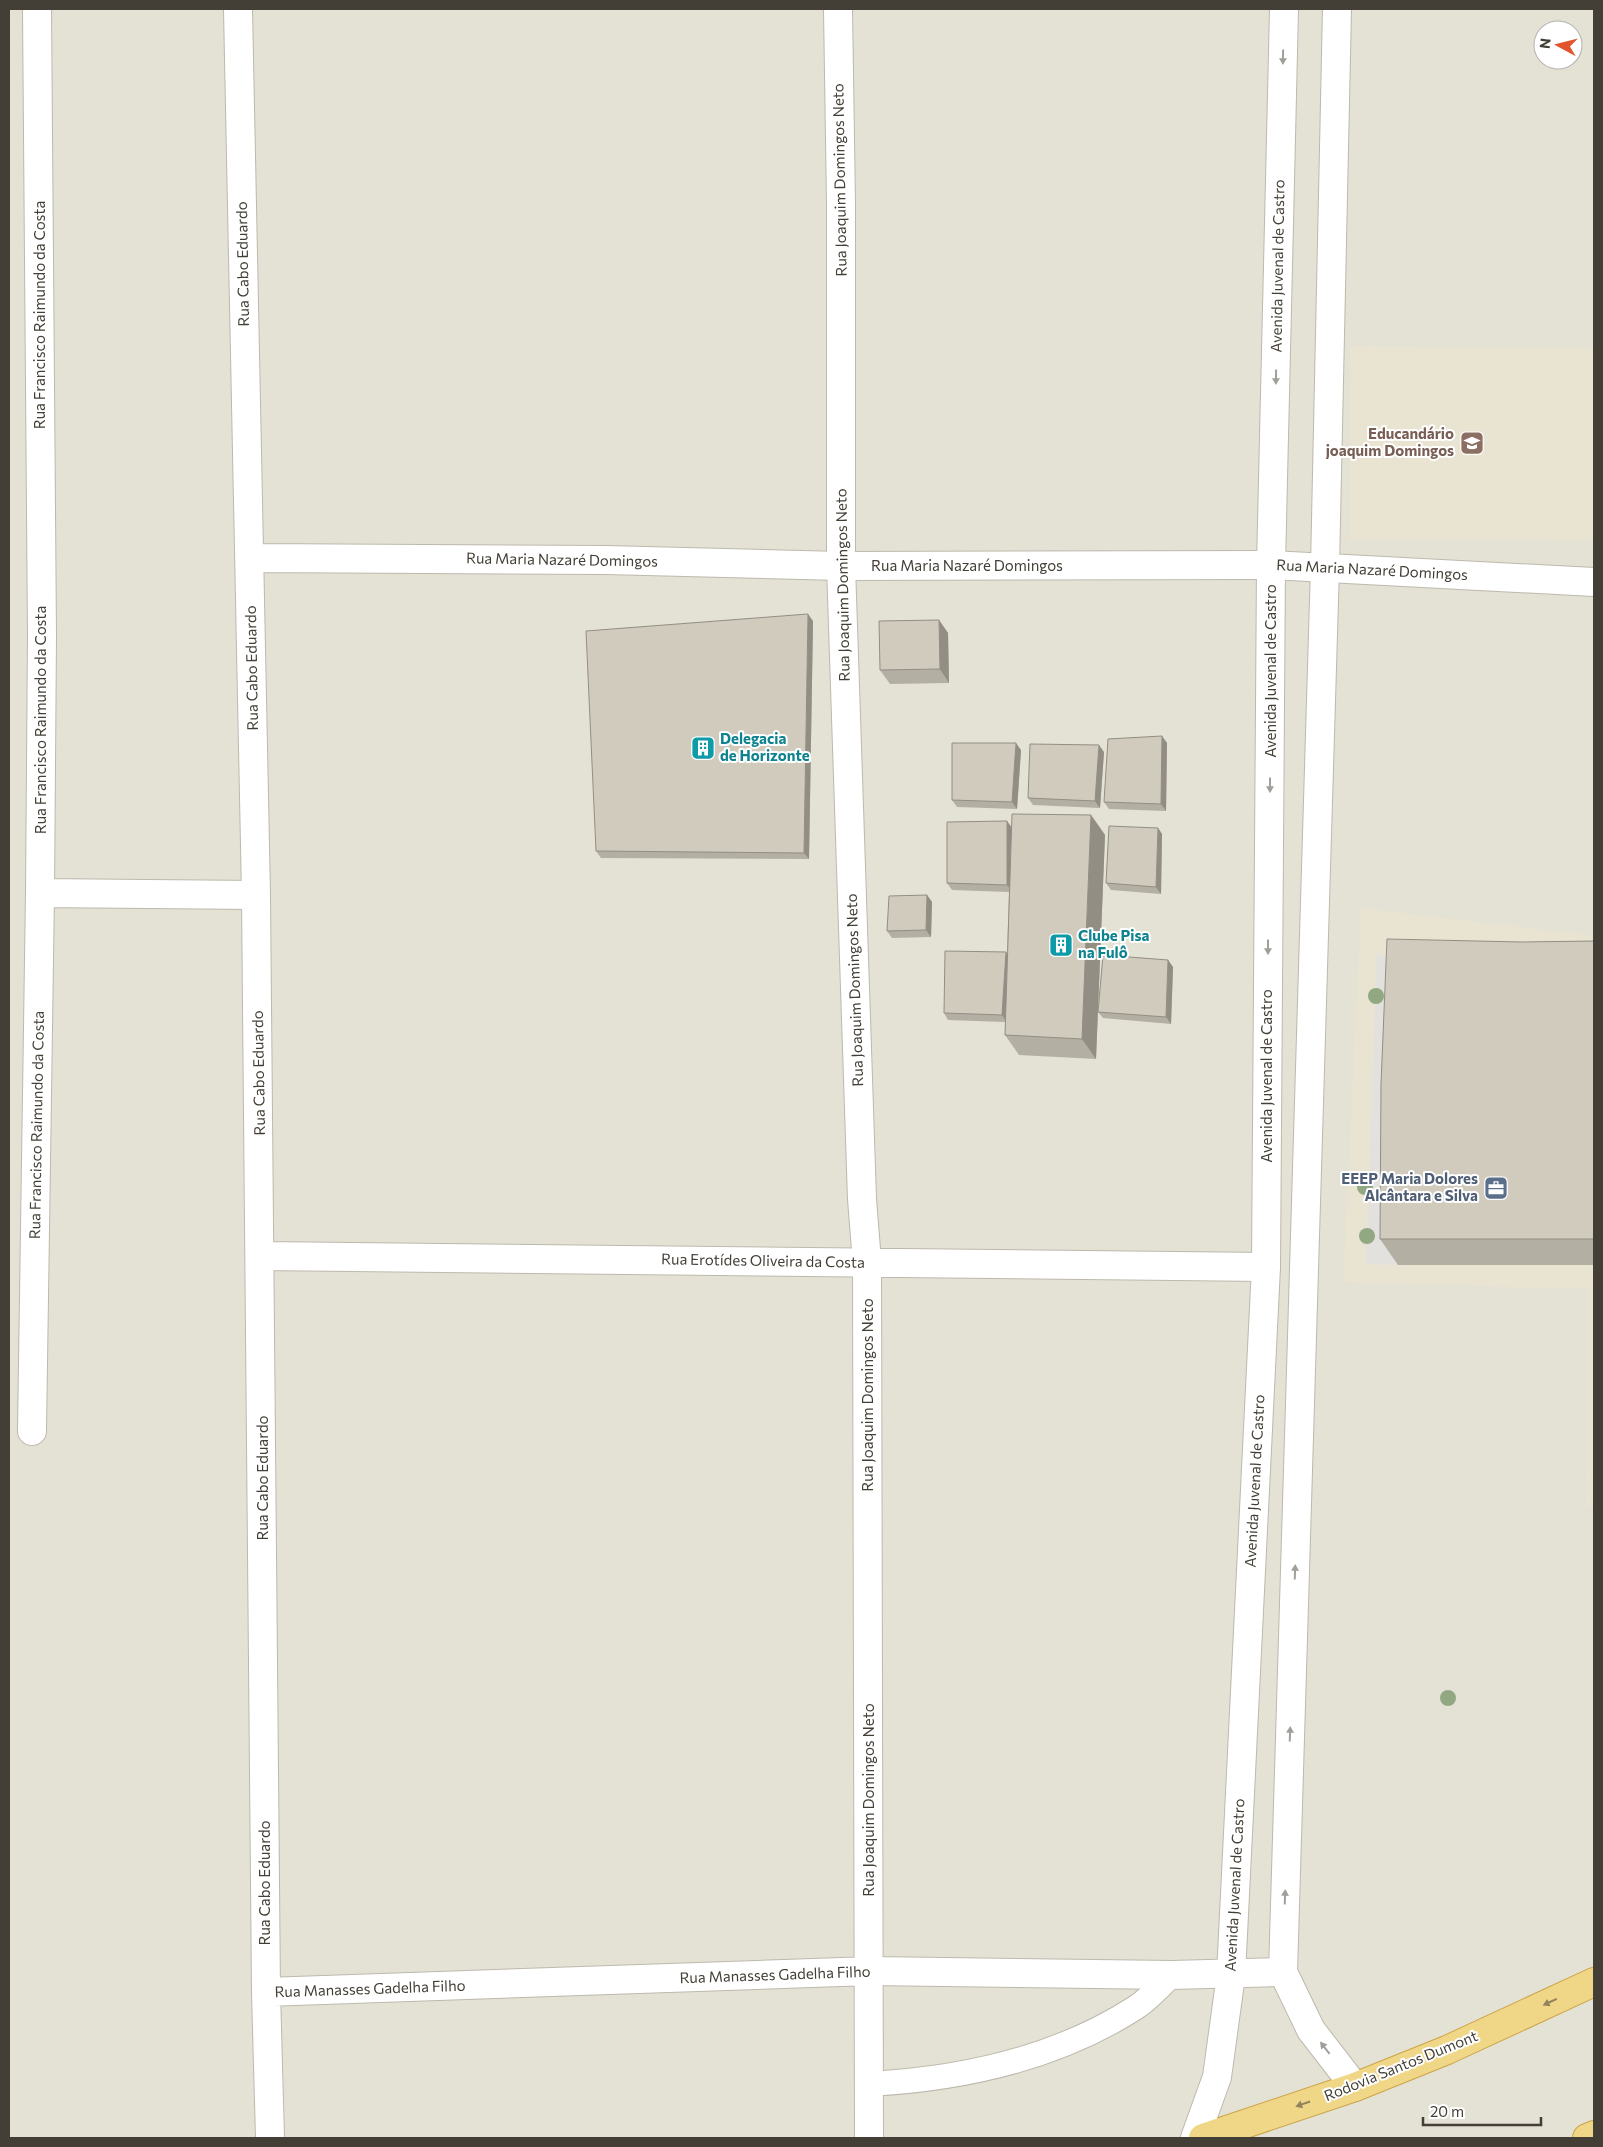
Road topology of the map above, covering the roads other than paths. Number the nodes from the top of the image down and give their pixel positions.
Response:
1 (37, 9) edge
2 (238, 9) edge
3 (838, 9) edge
4 (1284, 9) edge
5 (1337, 9) edge
6 (250, 558) junction
7 (1271, 565) junction
8 (840, 566) junction
9 (1325, 567) junction
10 (1594, 582) edge
11 (40, 893) junction
12 (256, 895) junction
13 (261, 1256) junction
14 (867, 1262) junction
15 (1266, 1266) junction
16 (32, 1430) dead end
17 (870, 1971) junction
18 (1283, 1972) junction
19 (1172, 1975) junction
20 (1230, 1975) junction
21 (1594, 1982) edge
22 (266, 1992) junction
23 (870, 2084) junction
24 (1355, 2086) junction
25 (1594, 2135) edge
26 (270, 2138) edge
27 (870, 2138) edge
28 (1195, 2138) edge
29 (1203, 2138) edge
30 (1587, 2138) edge

1 - 11 street, Rua Francisco Raimundo da Costa
2 - 6 street, Rua Cabo Eduardo
3 - 8 street, Rua Joaquim Domingos Neto
4 -> 7 street, Avenida Juvenal de Castro
5 - 9 street
6 - 8 street, Rua Maria Nazaré Domingos
6 - 12 street, Rua Cabo Eduardo
7 - 8 street, Rua Maria Nazaré Domingos
7 - 9 street, Rua Maria Nazaré Domingos
7 -> 15 street, Avenida Juvenal de Castro
8 - 14 street, Rua Joaquim Domingos Neto
9 - 10 street, Rua Maria Nazaré Domingos
18 -> 9 street
11 - 12 street
11 - 16 street, Rua Francisco Raimundo da Costa
12 - 13 street, Rua Cabo Eduardo
13 - 14 street, Rua Erotídes Oliveira da Costa
13 - 22 street, Rua Cabo Eduardo
14 - 15 street, Rua Erotídes Oliveira da Costa
14 - 17 street, Rua Joaquim Domingos Neto
15 - 20 street, Avenida Juvenal de Castro
17 - 19 street, Rua Manasses Gadelha Filho
17 - 22 street, Rua Manasses Gadelha Filho
17 - 23 street, Rua Joaquim Domingos Neto
18 - 20 street, Rua Manasses Gadelha Filho
24 -> 18 street
19 - 20 street, Rua Manasses Gadelha Filho
19 - 23 lane
20 - 28 street, Avenida Juvenal de Castro
21 -> 24 highway, Rodovia Santos Dumont
22 - 26 street, Rua Cabo Eduardo
23 - 27 street, Rua Joaquim Domingos Neto
24 -> 29 highway, Rodovia Santos Dumont
25 - 30 highway

